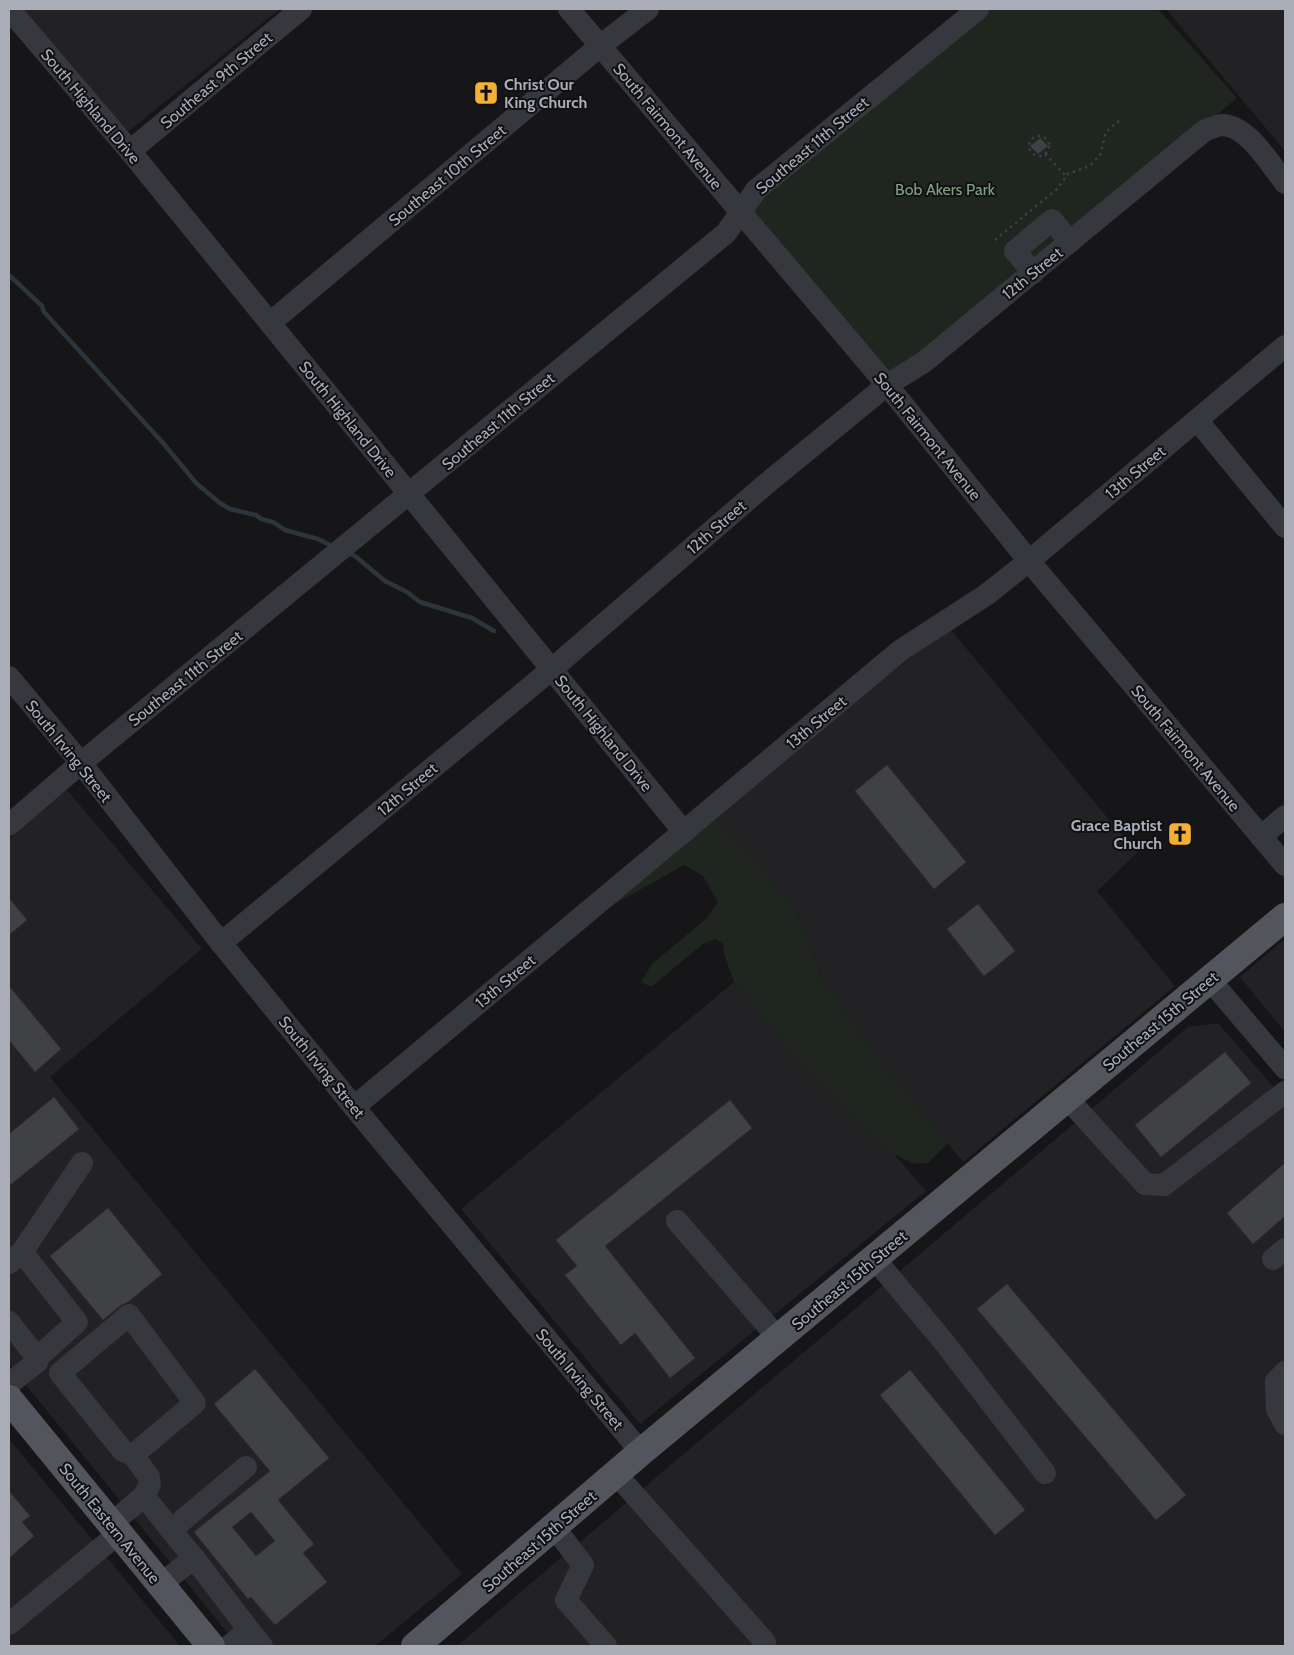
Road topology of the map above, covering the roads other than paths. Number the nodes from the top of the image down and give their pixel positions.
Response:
1 (9, 9) edge
2 (301, 9) edge
3 (569, 9) edge
4 (648, 9) edge
5 (978, 9) edge
6 (600, 46) junction
7 (130, 151) junction
8 (1285, 183) edge
9 (741, 212) junction
10 (270, 323) junction
11 (1285, 346) edge
12 (887, 386) junction
13 (1197, 420) junction
14 (409, 495) junction
15 (1285, 526) edge
16 (1029, 561) junction
17 (552, 669) junction
18 (9, 677) edge
19 (81, 763) junction
20 (1285, 816) edge
21 (9, 825) edge
22 (684, 832) junction
23 (1261, 837) junction
24 (1285, 865) edge
25 (1285, 917) edge
26 (221, 942) junction
27 (1210, 980) junction
28 (1285, 1068) edge
29 (1285, 1092) edge
30 (1067, 1098) junction
31 (354, 1107) junction
32 (82, 1163) dead end
33 (677, 1221) dead end
34 (15, 1258) edge
35 (874, 1258) junction
36 (11, 1328) edge
37 (778, 1338) junction
38 (38, 1358) junction
39 (1285, 1372) edge
40 (9, 1384) edge
41 (9, 1399) edge
42 (1285, 1424) edge
43 (641, 1452) junction
44 (133, 1455) junction
45 (246, 1467) dead end
46 (616, 1474) junction
47 (1045, 1474) dead end
48 (144, 1496) junction
49 (554, 1527) junction
50 (115, 1528) junction
51 (171, 1530) junction
52 (194, 1558) junction
53 (161, 1584) junction
54 (9, 1624) edge
55 (255, 1638) edge
56 (765, 1642) dead end
57 (211, 1646) edge
58 (229, 1646) edge
59 (415, 1646) edge
60 (606, 1646) edge

1 - 7 street, South Highland Drive
2 - 7 street, Southeast 9th Street
3 - 6 street, South Fairmont Avenue
4 - 6 street, Southeast 10th Street
5 - 9 street, Southeast 11th Street
6 - 9 street, South Fairmont Avenue
6 - 10 street, Southeast 10th Street
7 - 10 street, South Highland Drive
8 - 12 street, 12th Street
9 - 12 street, South Fairmont Avenue
9 - 14 street, Southeast 11th Street
10 - 14 street, South Highland Drive
11 - 13 street, 13th Street
12 - 16 street, South Fairmont Avenue
12 - 17 street, 12th Street
13 - 15 street
13 - 16 street, 13th Street
14 - 17 street, South Highland Drive
14 - 19 street, Southeast 11th Street
16 - 22 street, 13th Street
16 - 23 street, South Fairmont Avenue
17 - 22 street, South Highland Drive
17 - 26 street, 12th Street
18 - 19 street, South Irving Street
19 - 21 street, Southeast 11th Street
19 - 26 street, South Irving Street
20 - 23 street
22 - 31 street, 13th Street
23 - 24 street, South Fairmont Avenue
25 - 27 main road, Southeast 15th Street
26 - 31 street, South Irving Street
27 - 28 street
27 - 30 main road, Southeast 15th Street
29 - 30 street
30 - 35 main road, Southeast 15th Street
31 - 43 street, South Irving Street
32 - 34 street
33 - 37 street
34 - 38 street
35 - 37 main road, Southeast 15th Street
35 - 47 street
36 - 38 street
37 - 43 main road, Southeast 15th Street
38 - 40 street
39 - 42 street
41 - 50 main road, South Eastern Avenue
43 - 46 main road, Southeast 15th Street
44 - 44 street
44 - 48 street
45 - 51 street
46 - 49 main road, Southeast 15th Street
46 - 56 street
48 - 50 street
48 - 51 street
49 - 59 main road, Southeast 15th Street
49 - 60 street
50 - 53 main road, South Eastern Avenue
50 - 54 street
51 - 52 street
52 - 53 street
52 - 55 street
53 - 57 main road, South Eastern Avenue
55 - 58 street

